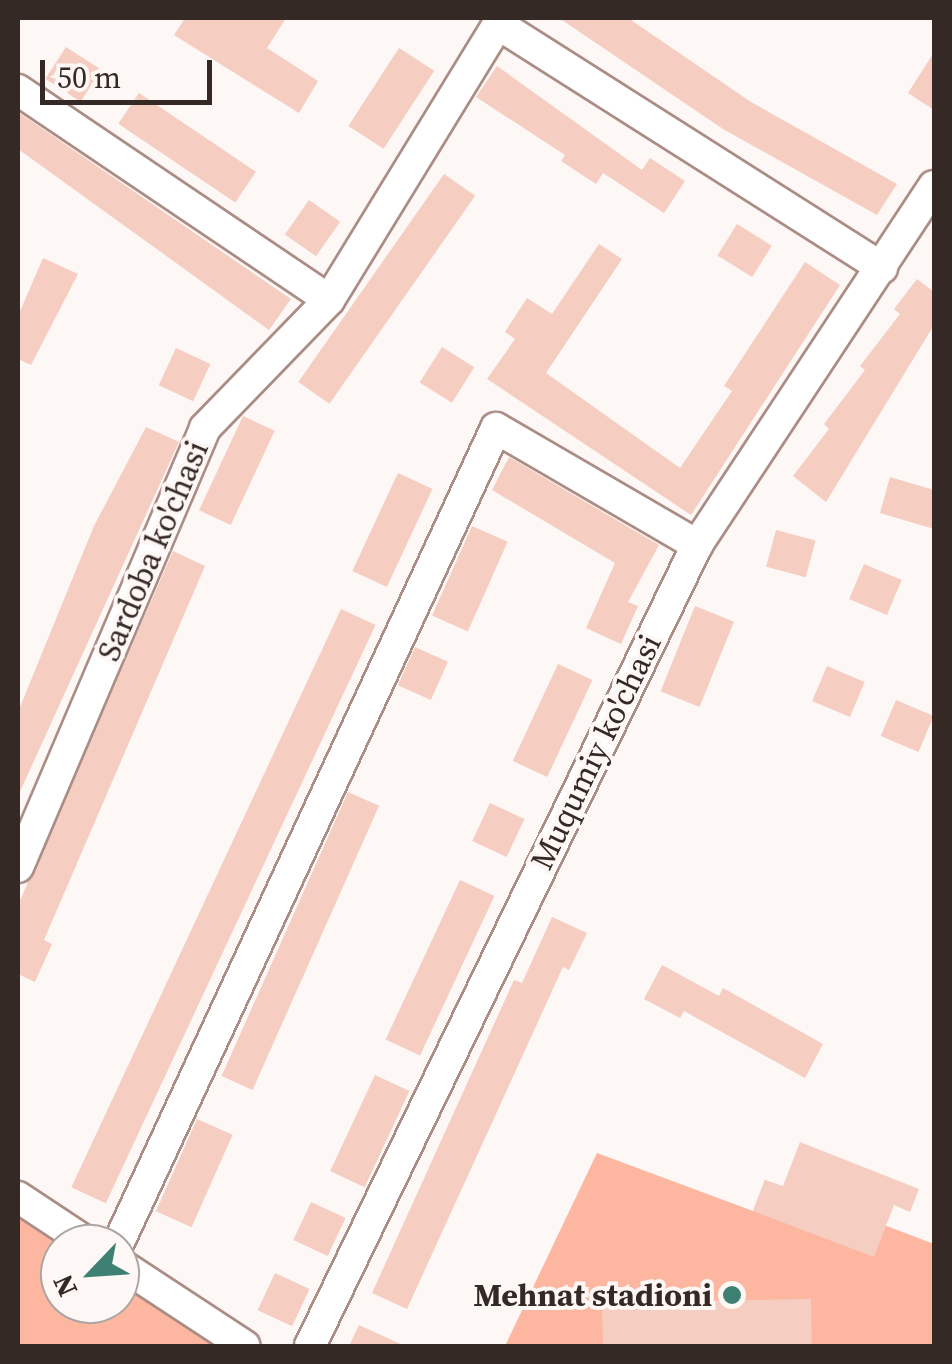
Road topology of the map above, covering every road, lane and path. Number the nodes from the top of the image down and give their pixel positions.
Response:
1 (500, 21) edge
2 (18, 90) edge
3 (934, 186) edge
4 (882, 268) junction
5 (328, 300) junction
6 (697, 545) junction
7 (18, 867) edge
8 (18, 1197) edge
9 (59, 1224) edge
10 (127, 1224) edge
11 (140, 1277) edge
12 (244, 1346) edge
13 (310, 1346) edge

1 - 4 street
1 - 5 street, Sardoba ko'chasi
2 - 5 street
3 - 4 street, Muqumiy ko'chasi
4 - 6 street, Muqumiy ko'chasi
5 - 7 street, Sardoba ko'chasi
6 - 10 street
6 - 13 street, Muqumiy ko'chasi
8 - 9 street
11 - 12 street

